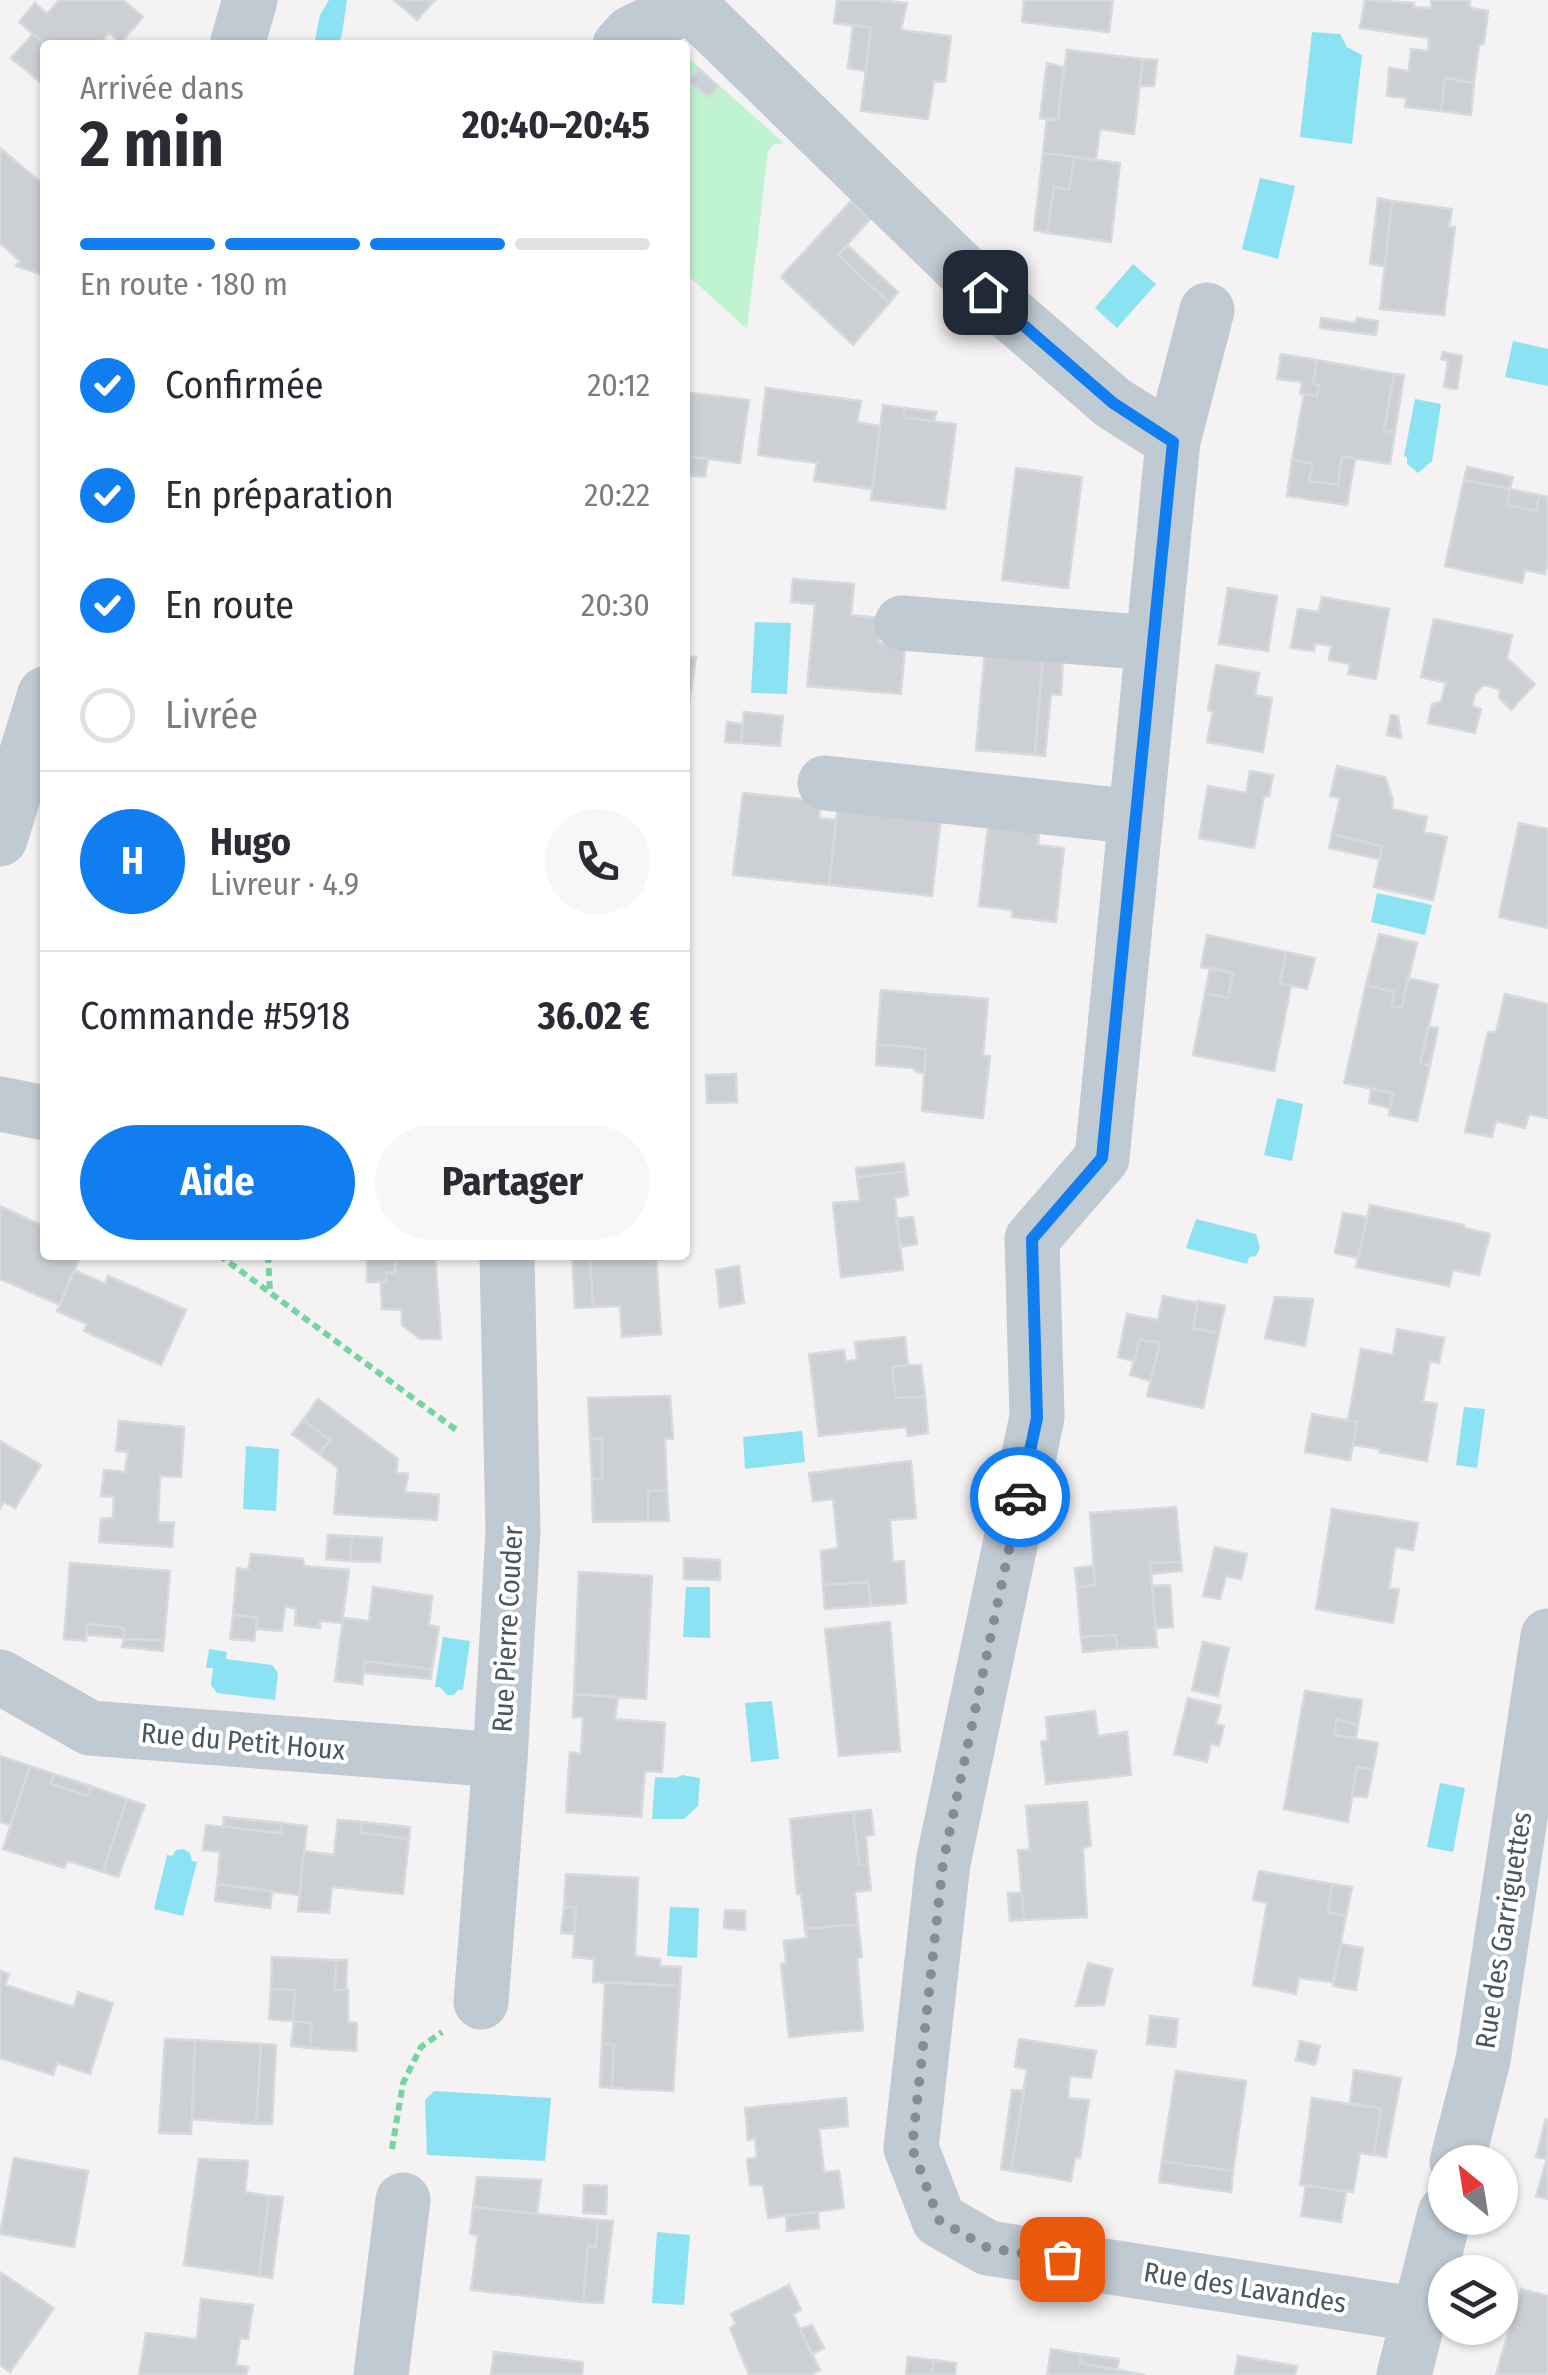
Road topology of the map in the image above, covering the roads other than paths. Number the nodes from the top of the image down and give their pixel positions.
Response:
1 (250, 0) edge
2 (692, 2) edge
3 (238, 40) edge
4 (624, 40) edge
5 (1208, 310) dead end
6 (1173, 442) junction
7 (902, 624) dead end
8 (1152, 643) junction
9 (40, 710) edge
10 (825, 783) dead end
11 (1136, 817) junction
12 (0, 840) edge
13 (0, 1104) edge
14 (40, 1112) edge
15 (507, 1260) edge
16 (1548, 1636) edge
17 (0, 1677) edge
18 (500, 1760) junction
19 (481, 2002) road end
20 (1462, 2145) edge
21 (403, 2200) road end
22 (1440, 2235) edge
23 (1420, 2315) junction
24 (381, 2375) edge
25 (1404, 2375) edge

1 - 3 street
2 - 4 street
2 - 6 street
5 - 6 street, Rue des Lavandes
6 - 8 street, Rue des Lavandes
7 - 8 street
8 - 11 street, Rue des Lavandes
9 - 12 street
10 - 11 street
11 - 23 street, Rue des Lavandes
13 - 14 street
15 - 18 street, Rue Pierre Couder
16 - 20 street, Rue des Garriguettes
17 - 18 street, Rue du Petit Houx
18 - 19 street, Rue Pierre Couder
21 - 24 street
22 - 23 street
23 - 25 street

